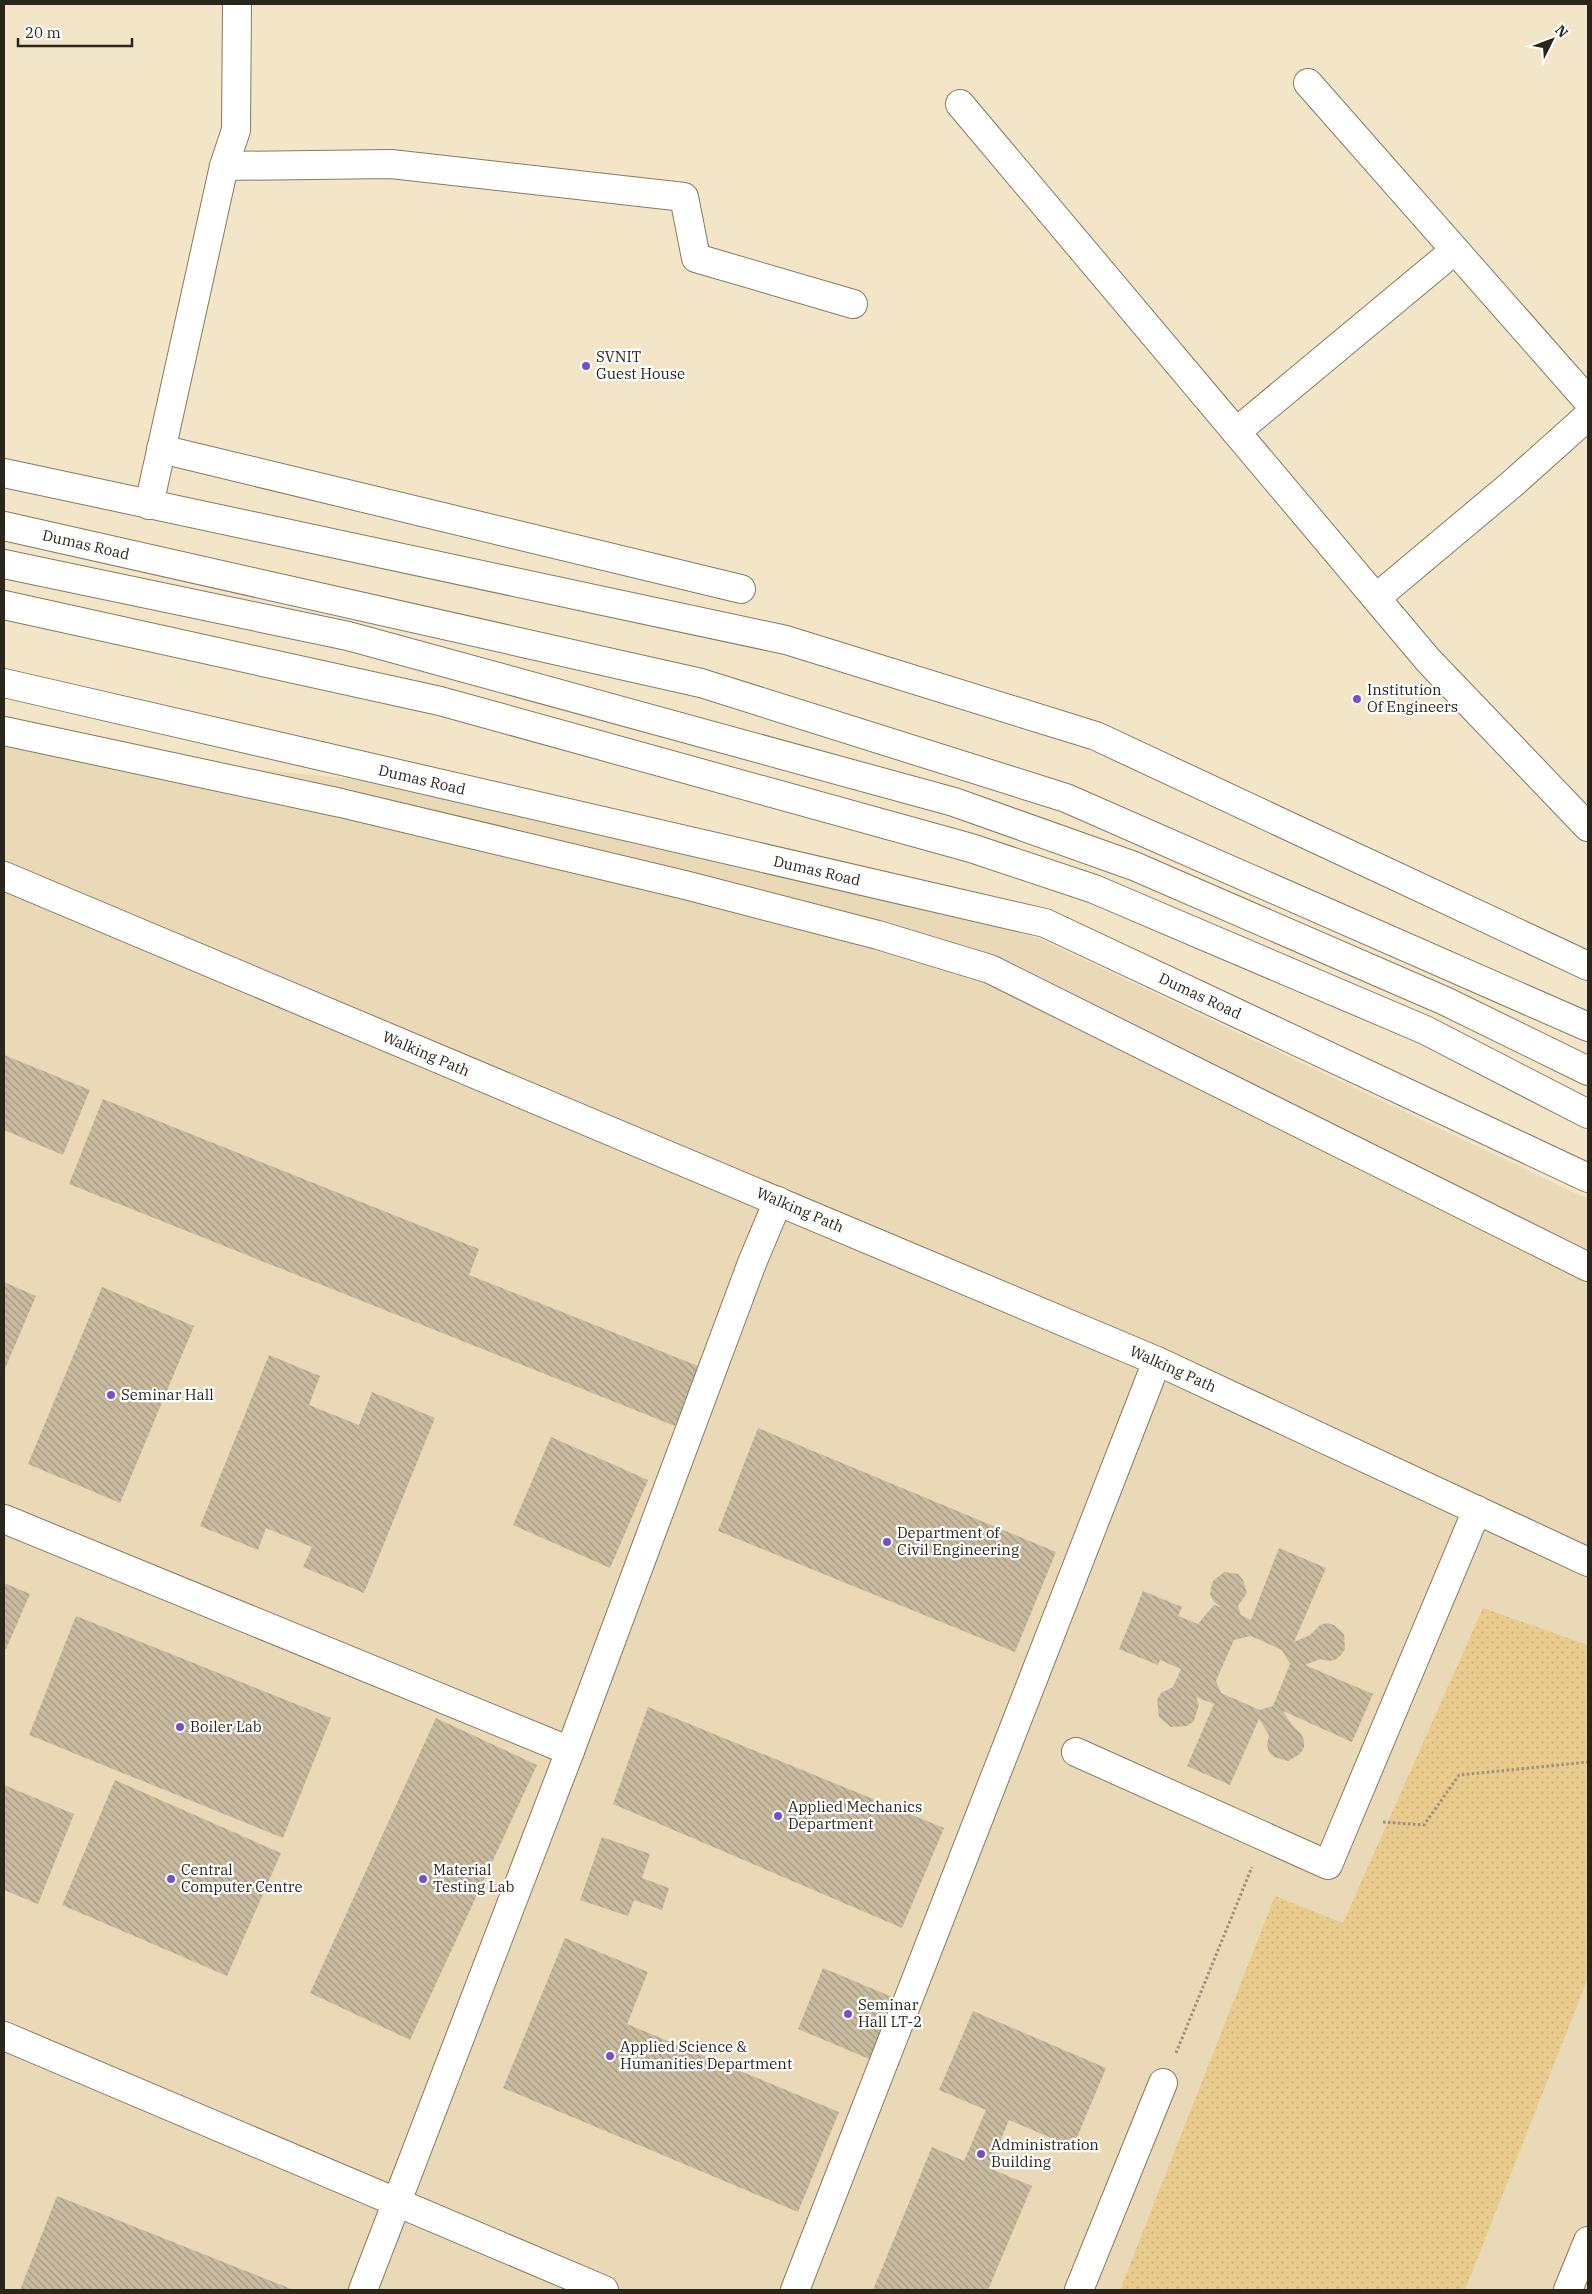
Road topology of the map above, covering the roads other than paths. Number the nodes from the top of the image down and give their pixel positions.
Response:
1 (237, 4) edge
2 (1308, 83) dead end
3 (960, 104) dead end
4 (224, 166) junction
5 (1455, 250) junction
6 (853, 304) dead end
7 (1588, 401) edge
8 (1588, 416) edge
9 (1236, 432) junction
10 (161, 449) junction
11 (4, 473) edge
12 (149, 505) junction
13 (4, 526) edge
14 (4, 564) edge
15 (741, 589) dead end
16 (1376, 598) junction
17 (4, 604) edge
18 (4, 683) edge
19 (4, 731) edge
20 (1588, 827) edge
21 (4, 876) edge
22 (1588, 966) edge
23 (1588, 1027) edge
24 (1588, 1071) edge
25 (1588, 1114) edge
26 (1588, 1178) edge
27 (778, 1201) junction
28 (1588, 1267) edge
29 (1157, 1361) junction
30 (1477, 1510) junction
31 (4, 1519) edge
32 (1588, 1562) edge
33 (570, 1751) junction
34 (1076, 1752) dead end
35 (4, 2036) edge
36 (1164, 2083) road end
37 (396, 2202) junction
38 (1588, 2241) edge
39 (363, 2290) edge
40 (604, 2290) edge
41 (795, 2290) edge
42 (1079, 2290) edge
43 (1568, 2290) edge

1 - 4 street
2 - 5 street
3 - 9 street
4 - 6 street
4 - 10 street
5 - 7 street
5 - 9 street
8 - 16 street
9 - 16 street
10 - 12 street
10 - 15 street
11 - 12 street
12 - 22 street
13 - 23 street, Dumas Road
14 - 24 street
16 - 20 street
17 - 25 street
18 - 26 street, Dumas Road
19 - 28 street
21 - 27 street, Walking Path
27 - 29 street, Walking Path
27 - 33 street
29 - 30 street, Walking Path
29 - 41 street
30 - 32 street, Walking Path
30 - 34 street
31 - 33 street
33 - 37 street
35 - 37 street
36 - 42 street
37 - 39 street
37 - 40 street
38 - 43 street

